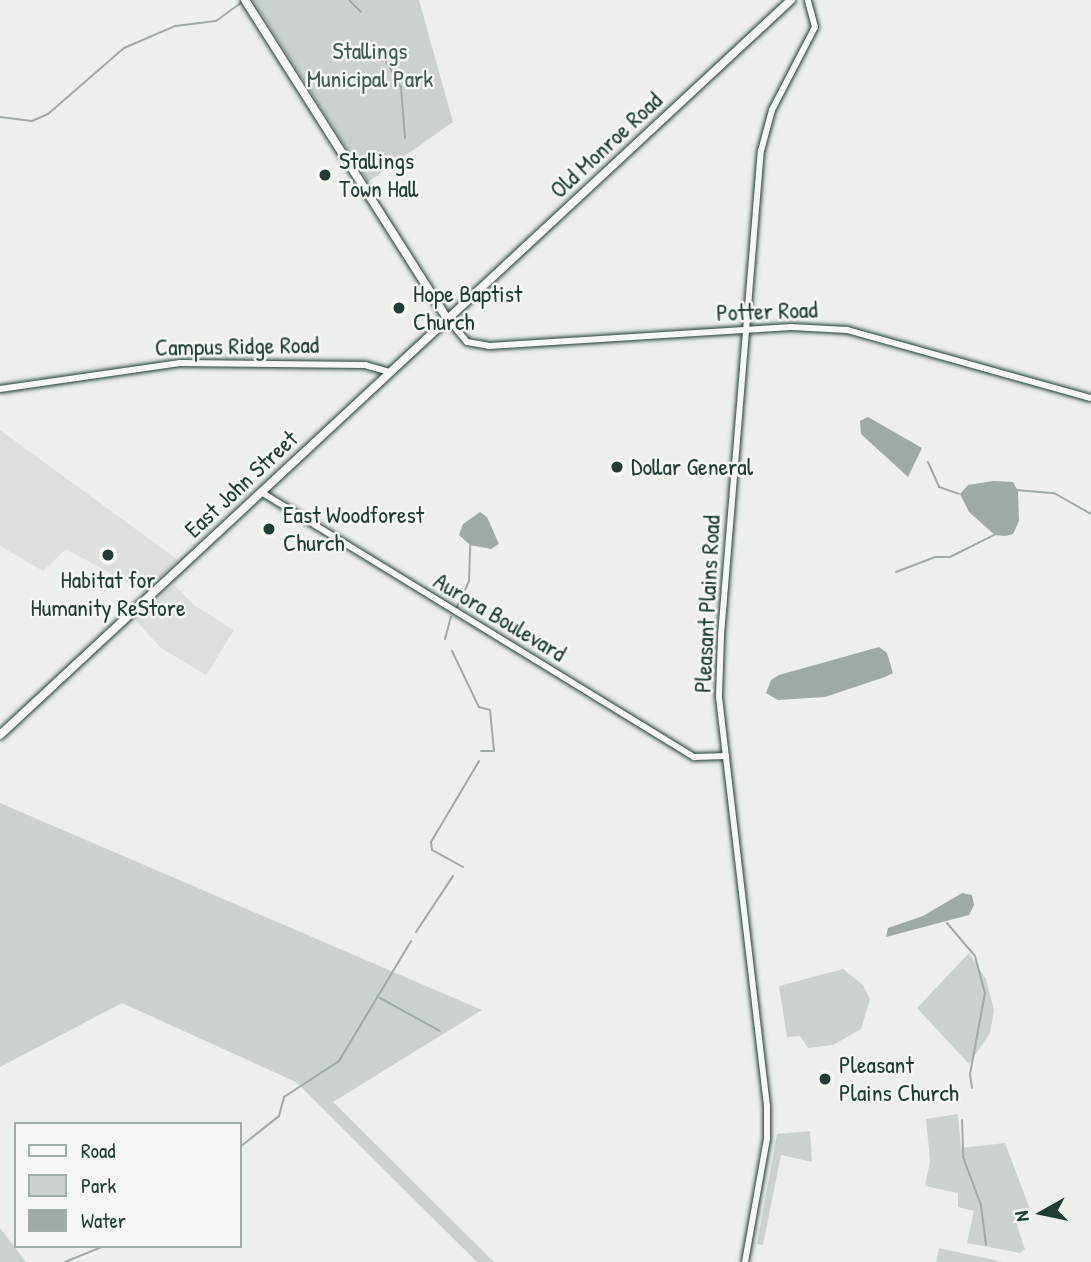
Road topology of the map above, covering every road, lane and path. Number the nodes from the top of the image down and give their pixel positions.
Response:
1 (245, 0) edge
2 (791, 0) edge
3 (808, 0) edge
4 (447, 318) junction
5 (746, 330) junction
6 (390, 372) junction
7 (0, 389) edge
8 (1091, 398) edge
9 (261, 492) junction
10 (0, 735) edge
11 (726, 756) junction
12 (745, 1262) edge

1 - 4 main road
2 - 4 main road, Old Monroe Road
3 - 5 street, Pleasant Plains Road
4 - 5 street, Potter Road
4 - 6 main road, East John Street
5 - 8 street, Potter Road
5 - 11 street, Pleasant Plains Road
6 - 7 street, Campus Ridge Road
6 - 9 main road, East John Street
9 - 10 main road, East John Street
9 - 11 street, Aurora Boulevard
11 - 12 street, Pleasant Plains Road

